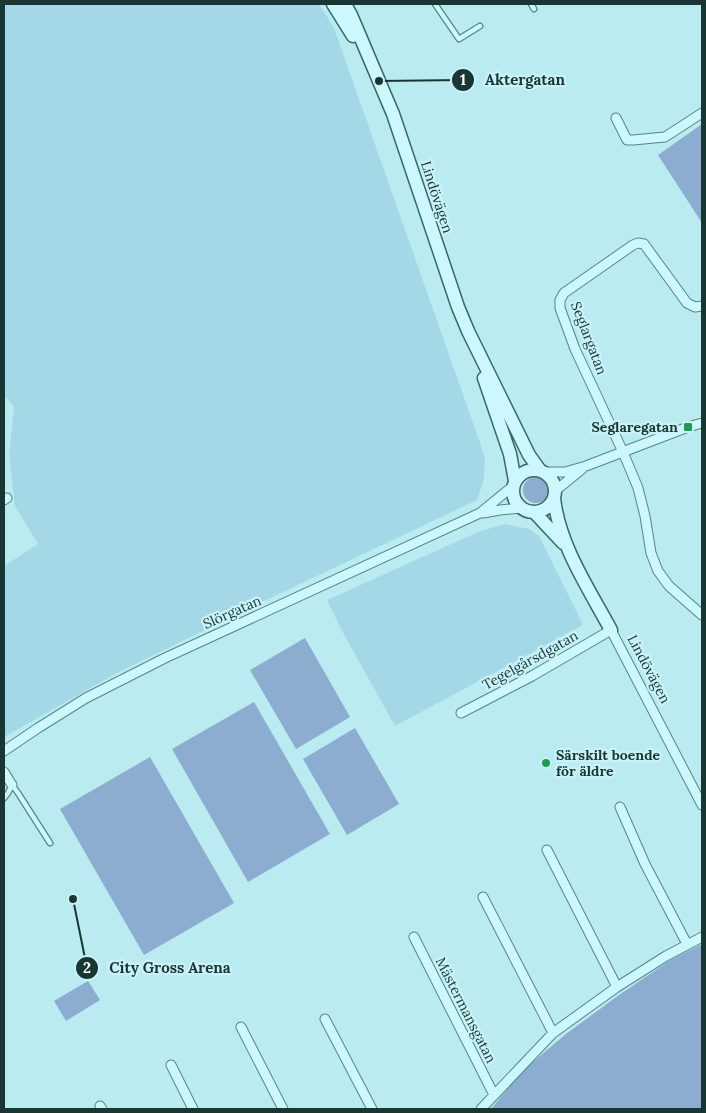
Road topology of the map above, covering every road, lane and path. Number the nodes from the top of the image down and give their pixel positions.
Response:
1 (334, 4) edge
2 (345, 4) edge
3 (435, 4) edge
4 (531, 4) edge
5 (534, 9) dead end
6 (480, 26) dead end
7 (376, 72) junction
8 (702, 114) edge
9 (616, 118) dead end
10 (702, 306) edge
11 (468, 331) junction
12 (702, 423) edge
13 (623, 452) junction
14 (586, 466) junction
15 (542, 471) junction
16 (514, 484) junction
17 (555, 494) junction
18 (528, 510) junction
19 (480, 513) junction
20 (567, 547) junction
21 (702, 615) edge
22 (611, 630) junction
23 (461, 713) dead end
24 (4, 751) edge
25 (4, 772) edge
26 (12, 785) junction
27 (4, 798) edge
28 (702, 805) edge
29 (620, 807) dead end
30 (50, 843) dead end
31 (547, 850) dead end
32 (484, 897) dead end
33 (702, 936) edge
34 (414, 937) dead end
35 (686, 944) junction
36 (617, 987) junction
37 (325, 1019) dead end
38 (241, 1027) dead end
39 (553, 1033) junction
40 (171, 1065) dead end
41 (494, 1095) junction
42 (193, 1109) edge
43 (283, 1109) edge
44 (372, 1109) edge
45 (481, 1109) edge

1 - 7 main road, Lindövägen
2 - 7 main road, Lindövägen
3 - 6 lane
4 - 5 lane
7 - 11 main road, Lindövägen
8 - 9 street
10 - 13 street, Seglargatan
11 - 15 main road, Lindövägen
11 - 16 main road, Lindövägen
12 - 13 street
13 - 14 street
13 - 21 street
14 - 15 street
14 - 17 street
15 - 16 main road
15 - 17 main road
16 - 18 main road
16 - 19 street, Slörgatan
17 - 18 main road
17 - 20 main road, Lindövägen
18 - 19 street, Slörgatan
18 - 20 main road, Lindövägen
19 - 24 street, Slörgatan
20 - 22 main road, Lindövägen
22 - 23 street, Tegelgårsdgatan
22 - 28 street, Lindövägen
25 - 26 street
26 - 27 lane
26 - 30 lane
29 - 35 street
31 - 36 street
32 - 39 street
33 - 35 street
34 - 41 street, Mästermansgatan
35 - 36 street
36 - 39 street
37 - 44 street
38 - 43 street
39 - 41 street
40 - 42 street
41 - 45 street

